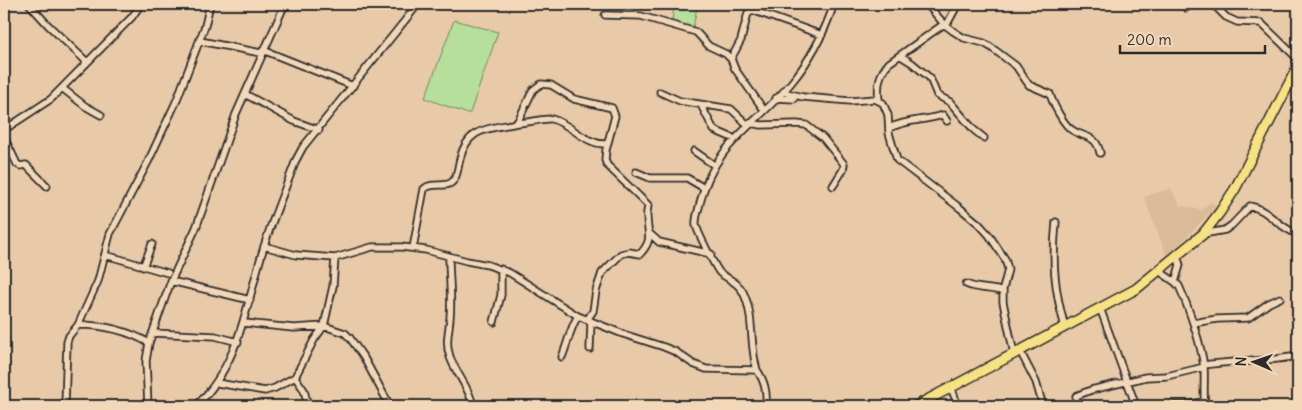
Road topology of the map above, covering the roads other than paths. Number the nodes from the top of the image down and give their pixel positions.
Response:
1 (29, 4) edge
2 (142, 4) edge
3 (210, 4) edge
4 (285, 4) edge
5 (416, 4) edge
6 (752, 4) edge
7 (834, 4) edge
8 (927, 4) edge
9 (958, 4) edge
10 (1213, 4) edge
11 (750, 10) junction
12 (605, 15) dead end
13 (945, 25) junction
14 (822, 35) junction
15 (200, 41) junction
16 (262, 51) junction
17 (901, 56) junction
18 (731, 59) junction
19 (1298, 59) edge
20 (87, 62) junction
21 (1298, 66) edge
22 (1291, 80) junction
23 (353, 86) junction
24 (62, 88) junction
25 (1298, 89) edge
26 (660, 92) dead end
27 (783, 92) junction
28 (245, 94) junction
29 (776, 98) junction
30 (794, 99) dead end
31 (879, 100) junction
32 (701, 105) junction
33 (764, 110) junction
34 (102, 115) dead end
35 (947, 121) dead end
36 (518, 123) junction
37 (749, 124) junction
38 (889, 128) junction
39 (4, 130) edge
40 (319, 130) junction
41 (4, 137) edge
42 (984, 138) dead end
43 (735, 139) junction
44 (607, 144) junction
45 (694, 152) dead end
46 (1100, 153) dead end
47 (714, 165) junction
48 (636, 172) dead end
49 (47, 186) dead end
50 (833, 186) dead end
51 (704, 188) junction
52 (1056, 222) dead end
53 (650, 233) junction
54 (1203, 234) junction
55 (1298, 234) edge
56 (152, 244) dead end
57 (264, 246) junction
58 (413, 248) junction
59 (710, 254) junction
60 (449, 256) junction
61 (1177, 256) junction
62 (104, 258) junction
63 (335, 258) junction
64 (143, 267) junction
65 (501, 269) junction
66 (1159, 271) junction
67 (168, 273) dead end
68 (171, 281) junction
69 (1175, 282) junction
70 (966, 284) dead end
71 (1003, 292) junction
72 (1280, 298) dead end
73 (250, 300) junction
74 (1100, 308) junction
75 (578, 316) junction
76 (589, 320) junction
77 (494, 322) dead end
78 (244, 323) junction
79 (1192, 323) junction
80 (78, 326) junction
81 (324, 326) junction
82 (1065, 327) junction
83 (153, 333) junction
84 (238, 342) junction
85 (149, 343) junction
86 (590, 349) dead end
87 (1017, 352) junction
88 (562, 357) dead end
89 (1291, 357) dead end
90 (1204, 366) junction
91 (758, 370) junction
92 (295, 377) junction
93 (217, 383) junction
94 (1128, 383) junction
95 (951, 388) junction
96 (1205, 404) edge
97 (1175, 405) dead end
98 (28, 406) edge
99 (49, 406) edge
100 (65, 406) edge
101 (148, 406) edge
102 (196, 406) edge
103 (308, 406) edge
104 (390, 406) edge
105 (473, 406) edge
106 (766, 406) edge
107 (916, 406) edge
108 (958, 406) edge
109 (1043, 406) edge
110 (1076, 406) edge
111 (1136, 406) edge

1 - 20 street
2 - 20 street
3 - 15 street
4 - 16 street
5 - 23 street
6 - 11 street
7 - 14 street
8 - 13 street
9 - 13 street
10 - 19 street
11 - 14 street
11 - 18 street
12 - 18 street
13 - 17 street
13 - 46 street
14 - 27 street
15 - 16 street
15 - 62 street
16 - 23 street
16 - 28 street
17 - 31 street
17 - 42 street
18 - 33 street
20 - 24 street
21 - 22 highway
22 - 25 street
22 - 54 highway
23 - 40 street
24 - 34 street
24 - 39 street
26 - 32 street
27 - 29 street
27 - 31 street
28 - 40 street
28 - 68 street
29 - 30 street
29 - 33 street
31 - 38 street
32 - 37 street
32 - 43 street
33 - 37 street
35 - 38 street
36 - 44 street
36 - 44 street
36 - 58 street
37 - 43 street
37 - 50 street
38 - 71 street
40 - 57 street
41 - 49 street
43 - 47 street
44 - 53 street
45 - 47 street
47 - 51 street
48 - 51 street
51 - 59 street
52 - 82 street
53 - 59 street
53 - 76 street
54 - 55 street
54 - 61 highway
56 - 64 street
57 - 63 street
57 - 73 street
58 - 60 street
58 - 63 street
59 - 91 street
60 - 65 street
60 - 105 street
61 - 66 highway
61 - 69 street
62 - 64 street
62 - 80 street
63 - 81 street
64 - 67 street
65 - 75 street
65 - 77 street
66 - 69 street
66 - 74 highway
68 - 73 street
68 - 83 street
69 - 79 street
70 - 71 street
71 - 87 street
72 - 79 street
73 - 78 street
74 - 82 highway
74 - 94 street
75 - 76 street
75 - 88 street
76 - 86 street
76 - 91 street
78 - 81 street
78 - 84 street
79 - 90 street
80 - 85 street
80 - 100 street
81 - 92 street
81 - 104 street
82 - 87 highway
83 - 84 street
83 - 85 street
84 - 93 street
85 - 101 street
87 - 95 highway
87 - 109 street
89 - 90 street
90 - 94 street
90 - 96 street
91 - 106 street
92 - 93 street
92 - 103 street
93 - 102 street
94 - 110 street
94 - 111 street
95 - 107 highway
95 - 108 street
96 - 97 street
98 - 99 street

